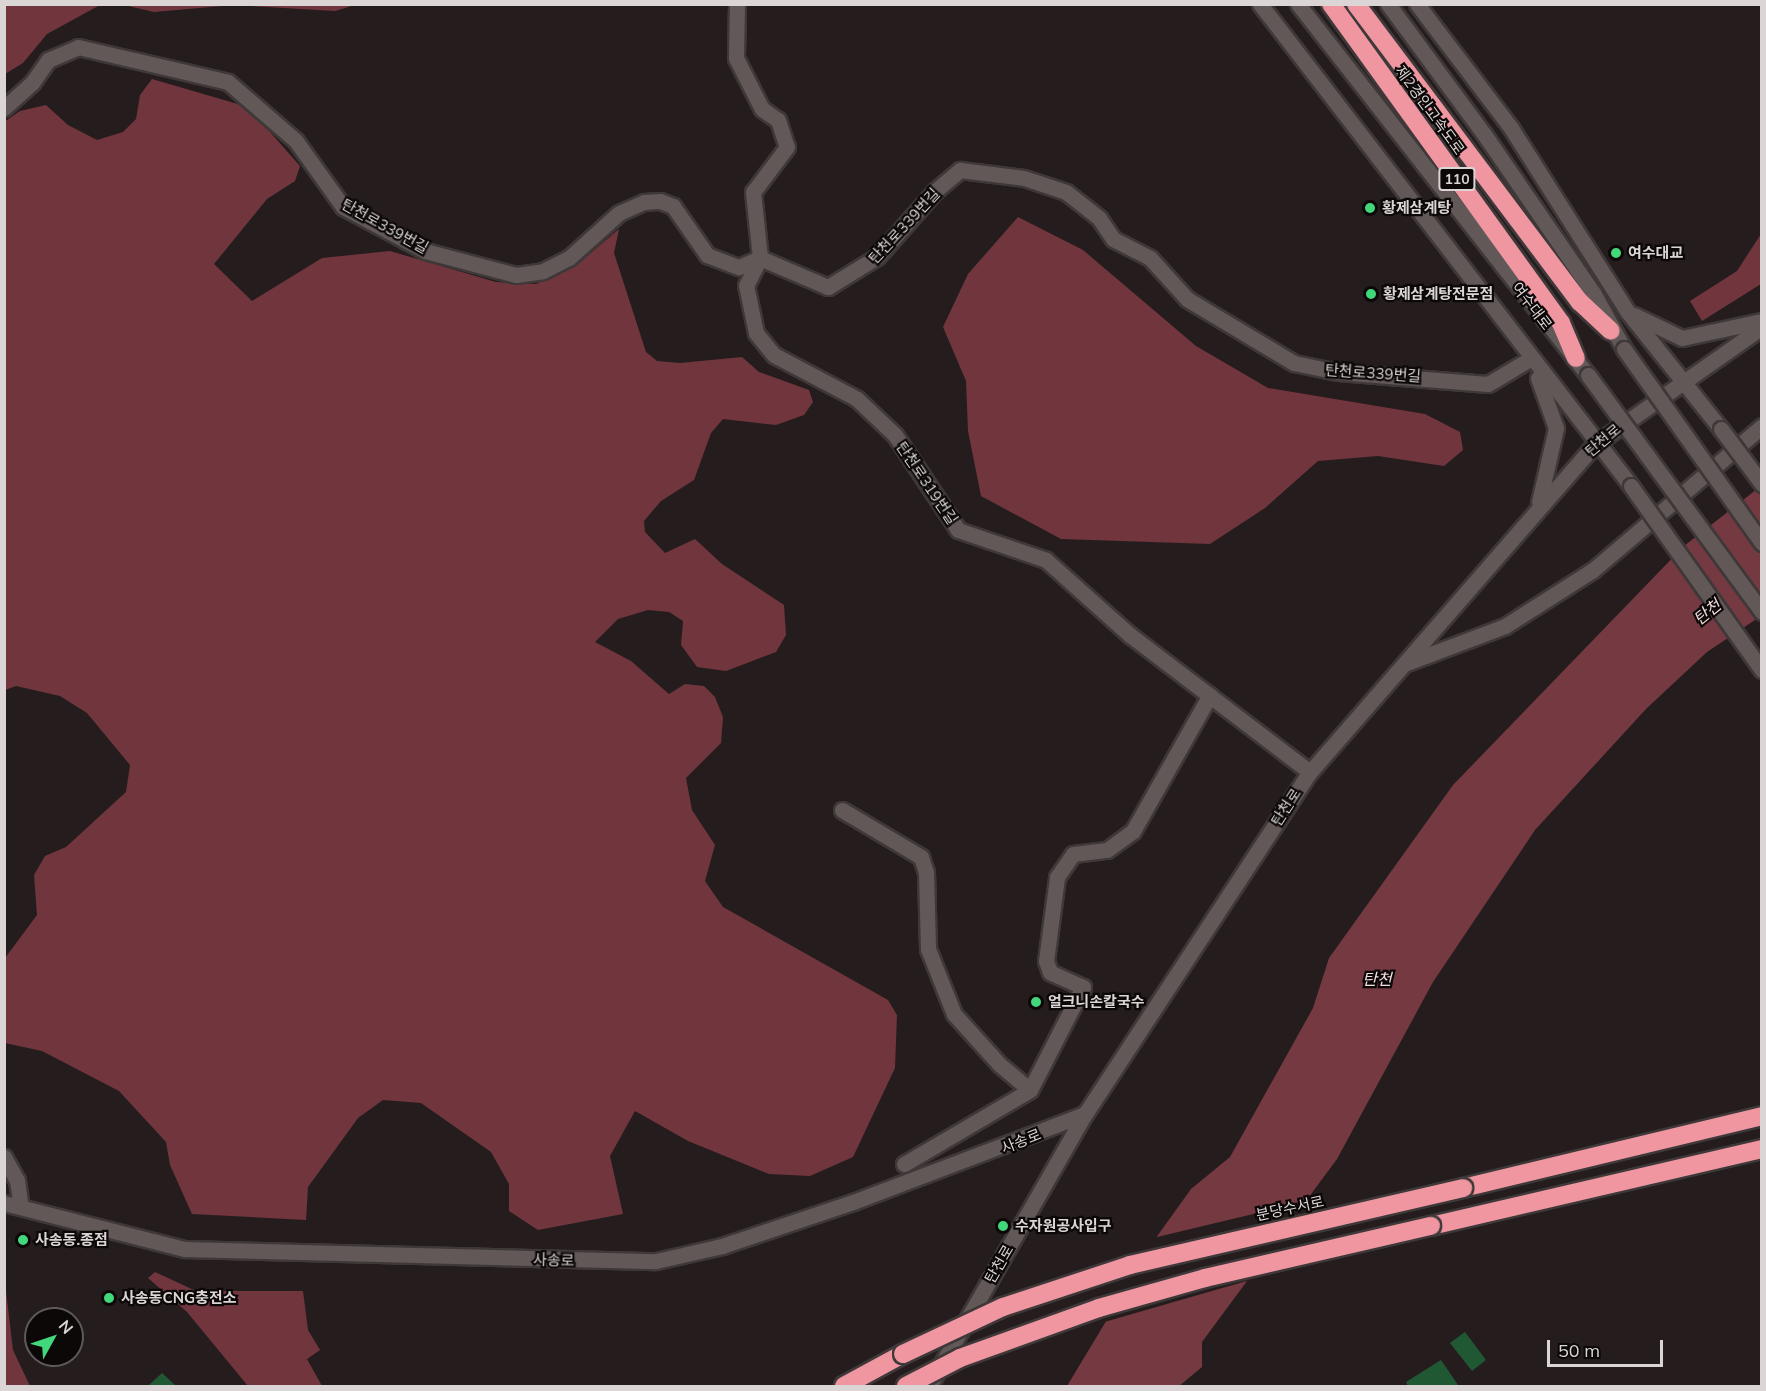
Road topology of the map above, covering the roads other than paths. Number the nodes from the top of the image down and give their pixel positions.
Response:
1 (737, 4) edge
2 (1260, 4) edge
3 (1298, 4) edge
4 (1331, 4) edge
5 (1356, 4) edge
6 (1388, 4) edge
7 (1417, 4) edge
8 (4, 108) edge
9 (760, 258) junction
10 (1627, 310) junction
11 (1761, 321) edge
12 (1761, 327) edge
13 (1611, 331) junction
14 (1576, 358) junction
15 (1530, 359) junction
16 (1681, 382) junction
17 (1761, 426) edge
18 (1594, 444) junction
19 (1761, 484) edge
20 (1539, 505) junction
21 (1761, 543) edge
22 (1761, 612) edge
23 (1401, 665) junction
24 (1761, 670) edge
25 (1210, 695) junction
26 (1310, 772) junction
27 (842, 810) dead end
28 (1030, 1090) junction
29 (1085, 1114) junction
30 (1761, 1116) edge
31 (1761, 1149) edge
32 (4, 1156) edge
33 (904, 1164) dead end
34 (4, 1203) edge
35 (21, 1207) junction
36 (844, 1386) edge
37 (906, 1386) edge
38 (929, 1386) edge

1 - 9 street
2 - 15 street
3 - 14 street, 여수대로
4 - 14 highway, 제2경인고속도로 / 110
5 - 13 highway, 제2경인고속도로 / 110
6 - 13 street
7 - 10 street
8 - 9 street, 탄천로339번길
9 - 15 street, 탄천로339번길
9 - 25 street, 탄천로319번길
10 - 11 street
10 - 16 street
12 - 16 street, 탄천로
13 - 21 street, bridge
14 - 22 street, 여수대로, bridge
15 - 18 street
15 - 20 street
16 - 18 street, 탄천로
16 - 19 street, bridge
17 - 23 street
18 - 20 street, 탄천로
18 - 24 street, bridge
20 - 23 street, 탄천로
23 - 26 street, 탄천로
25 - 26 street, 탄천로319번길
25 - 28 street
26 - 29 street, 탄천로
27 - 28 street
28 - 33 street
29 - 35 street, 사송로
29 - 38 street, 탄천로
30 - 36 highway, 분당수서로, bridge
31 - 37 highway, bridge
32 - 35 street
34 - 35 street, 사송로

